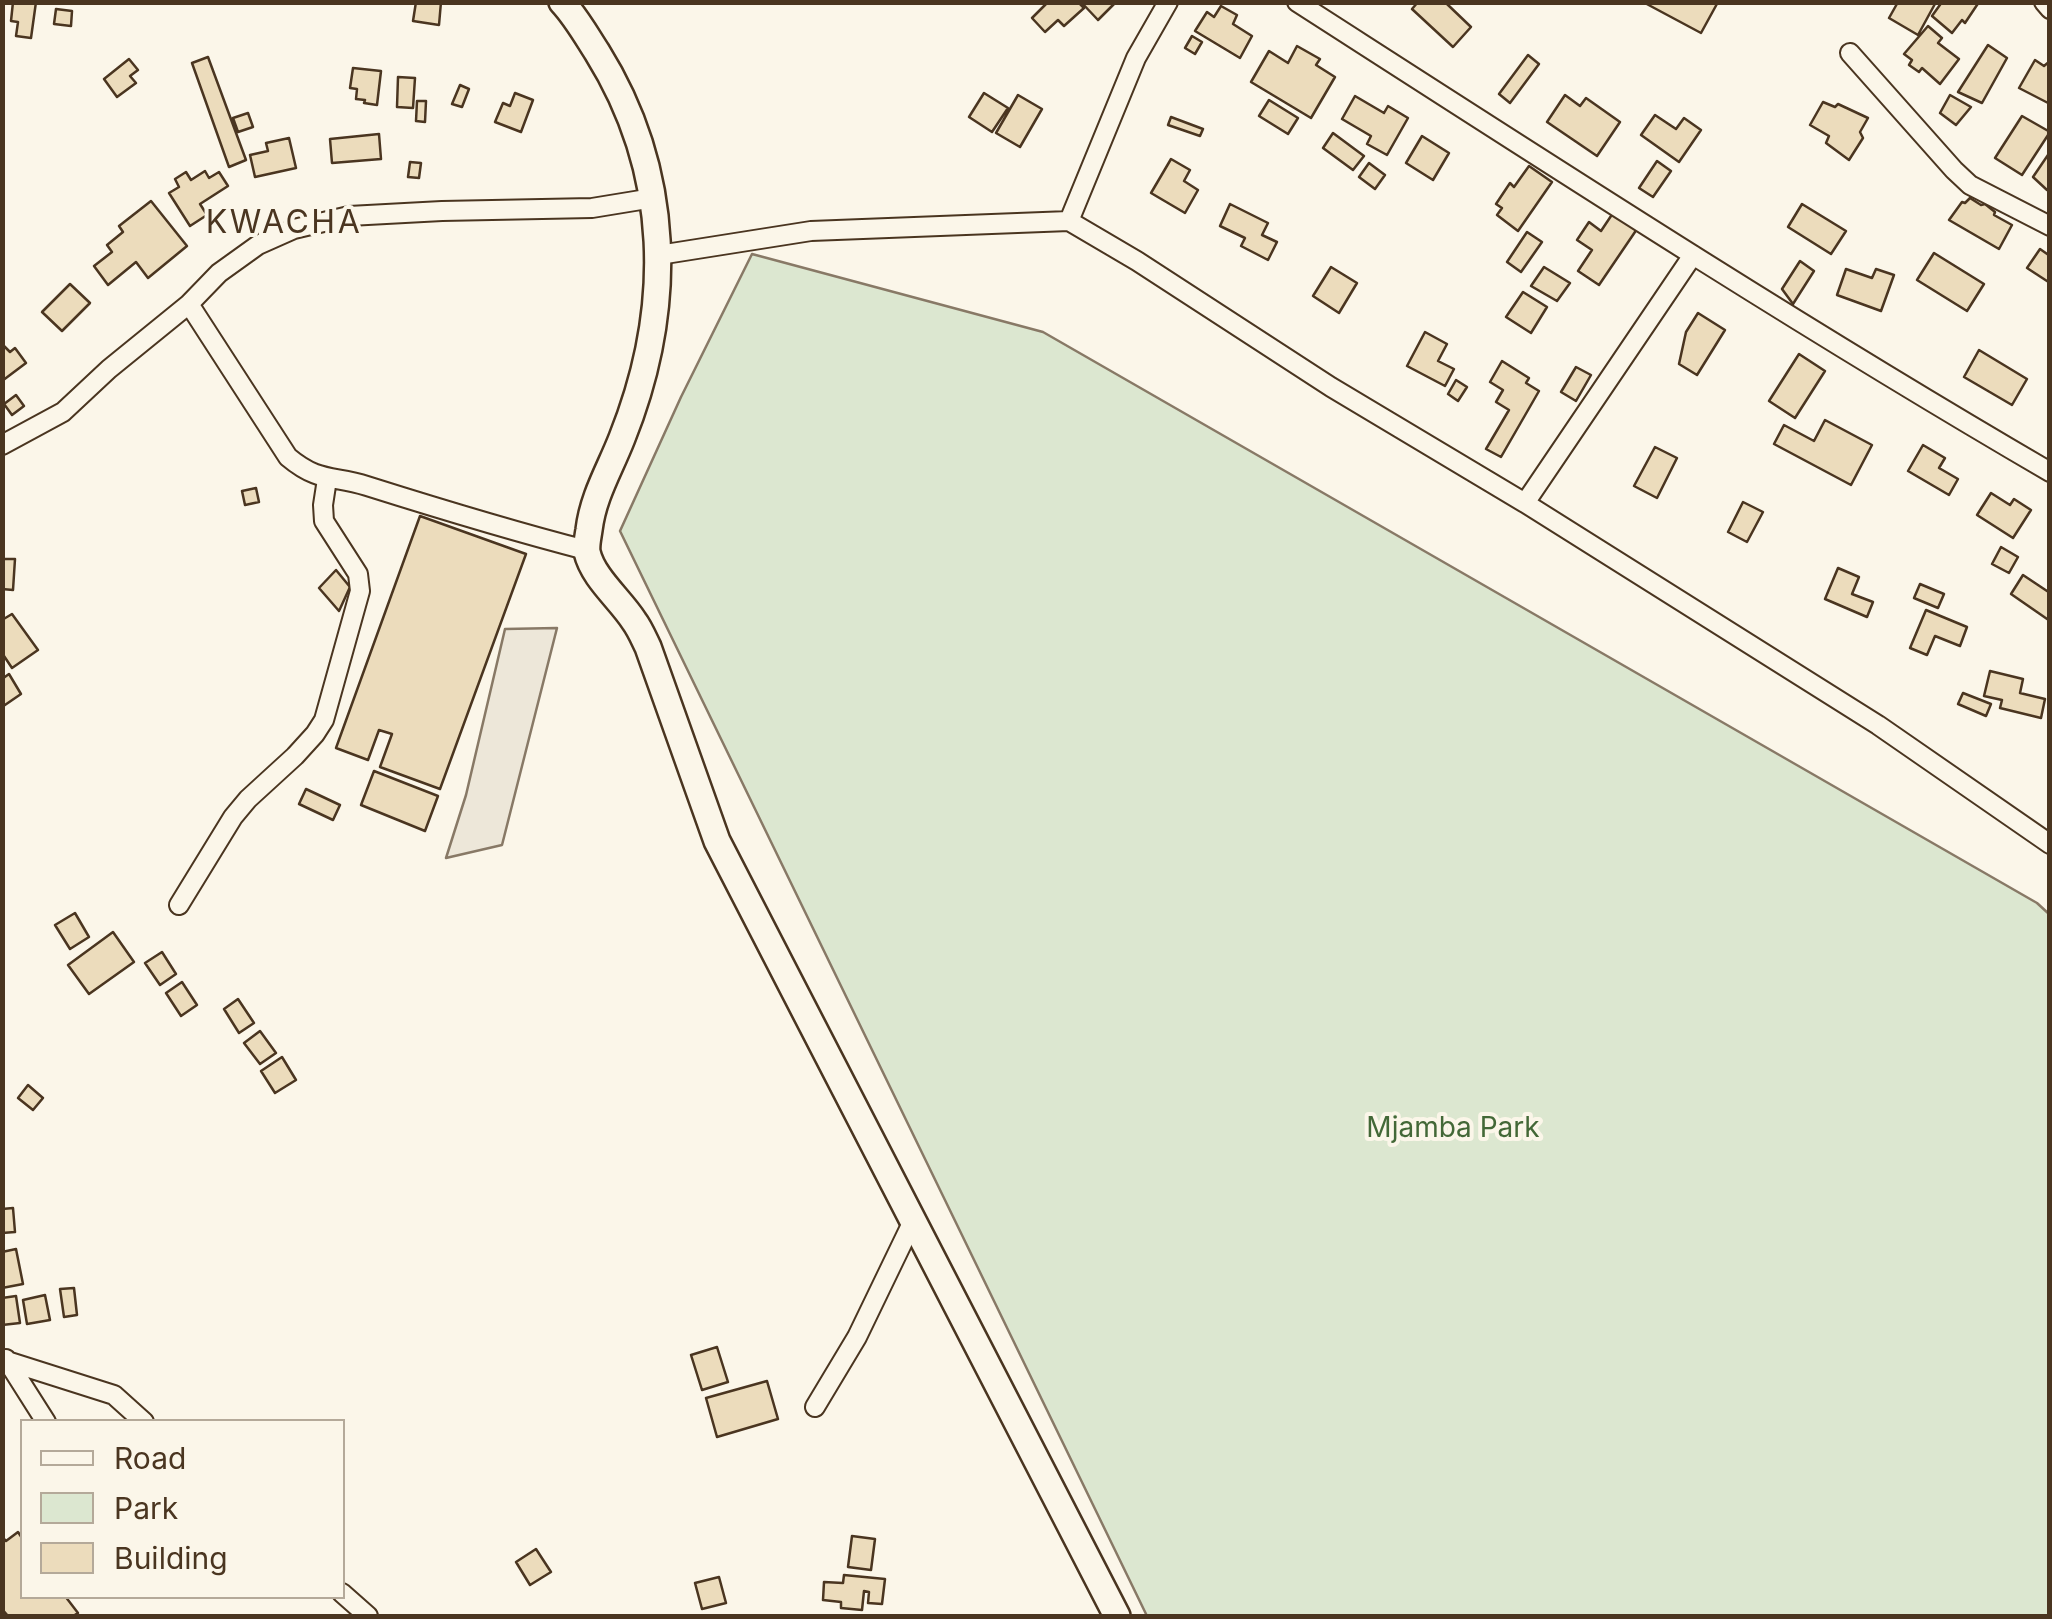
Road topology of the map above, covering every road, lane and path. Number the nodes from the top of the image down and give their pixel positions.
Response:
1 (562, 2) edge
2 (1168, 2) edge
3 (1297, 2) edge
4 (2044, 2) edge
5 (2050, 9) edge
6 (1850, 53) dead end
7 (653, 198) junction
8 (1069, 221) junction
9 (2050, 226) edge
10 (659, 255) junction
11 (1693, 256) junction
12 (189, 304) junction
13 (2, 444) edge
14 (2050, 472) edge
15 (326, 479) junction
16 (1525, 503) junction
17 (586, 550) junction
18 (2050, 844) edge
19 (179, 905) dead end
20 (913, 1221) junction
21 (5, 1358) edge
22 (816, 1408) dead end
23 (44, 1419) edge
24 (141, 1419) edge
25 (345, 1596) edge
26 (368, 1616) edge
27 (1117, 1616) edge

1 - 7 main road
2 - 8 street
3 - 11 street
4 - 5 street
6 - 9 street
7 - 10 main road
7 - 12 street
8 - 10 street
8 - 16 street
10 - 17 main road
11 - 14 street
11 - 16 street
12 - 13 street
12 - 15 street
15 - 17 street
15 - 19 street
16 - 18 street
17 - 20 main road
20 - 22 street
20 - 27 main road
21 - 23 street
21 - 24 street
25 - 26 street

